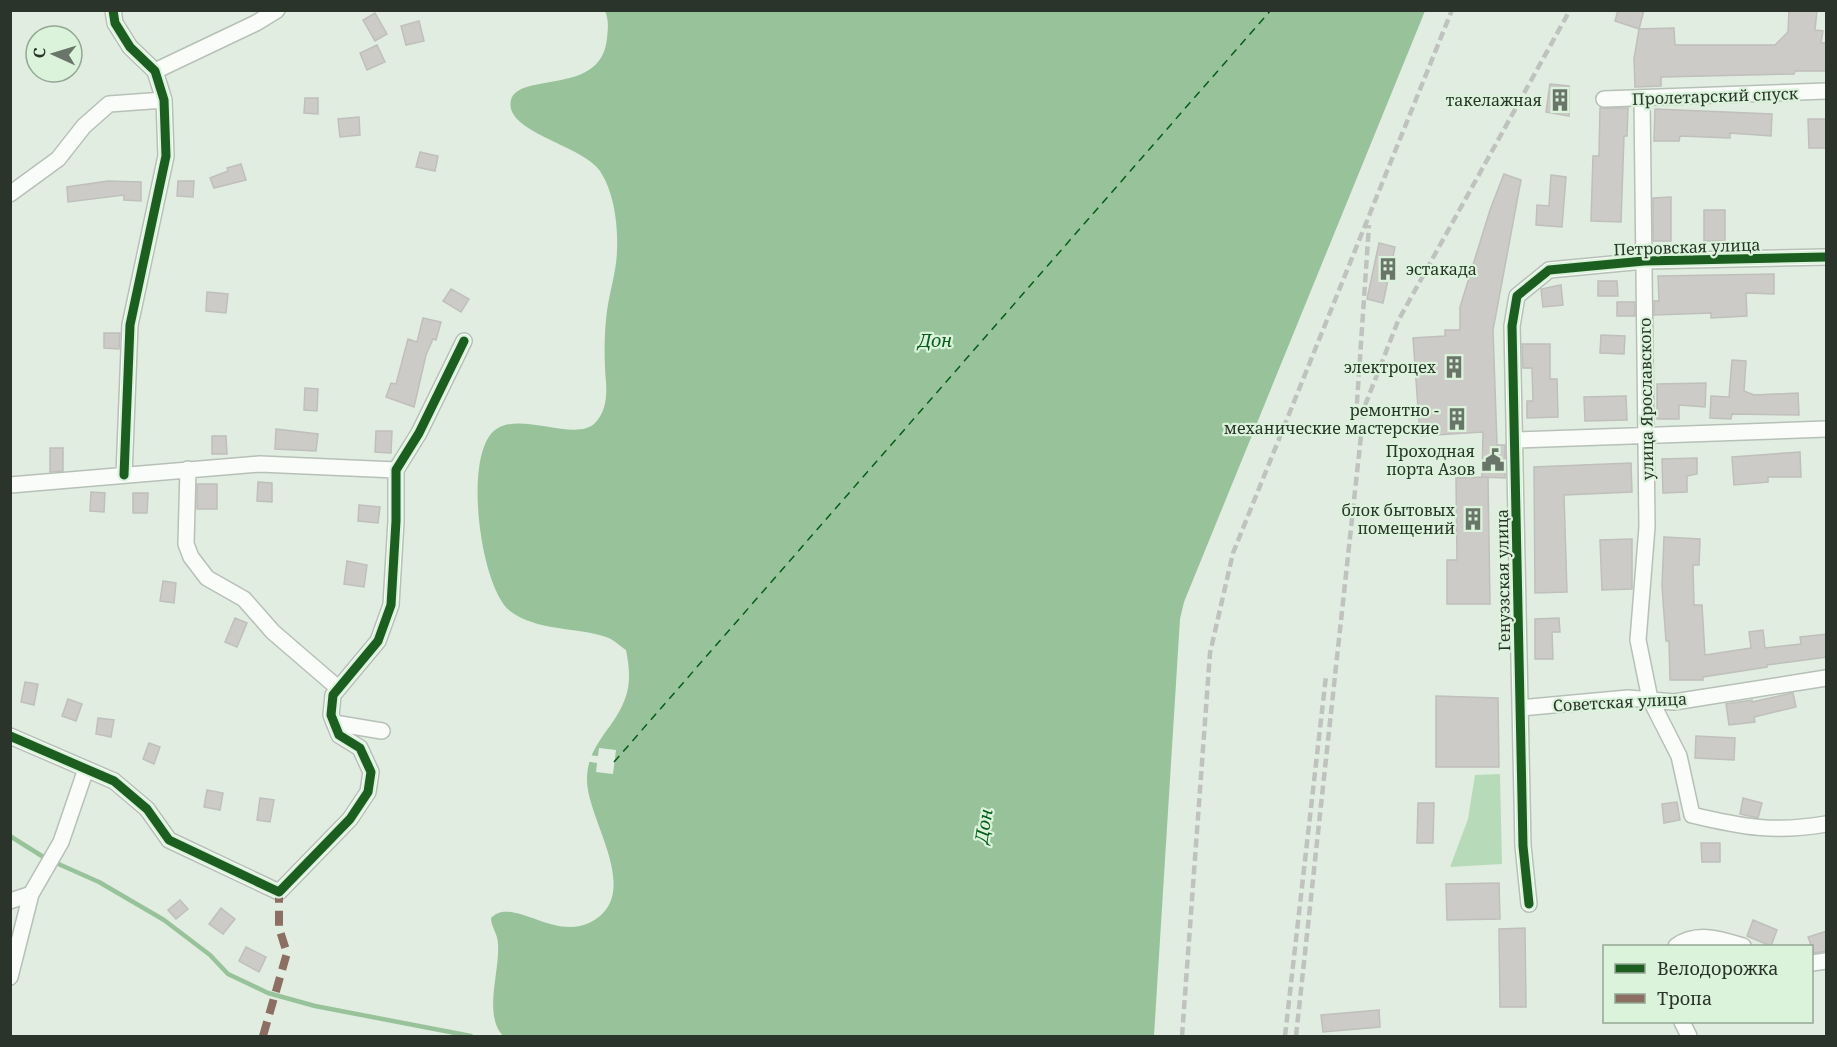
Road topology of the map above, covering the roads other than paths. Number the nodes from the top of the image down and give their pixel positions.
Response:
1 (113, 10) edge
2 (277, 10) edge
3 (155, 70) junction
4 (1827, 91) edge
5 (1604, 99) dead end
6 (1642, 99) junction
7 (164, 100) junction
8 (10, 194) edge
9 (1827, 257) edge
10 (1644, 261) junction
11 (1549, 270) joint
12 (464, 341) dead end
13 (1827, 429) edge
14 (1646, 436) junction
15 (1516, 440) junction
16 (188, 469) junction
17 (396, 470) junction
18 (124, 475) junction
19 (10, 485) edge
20 (1827, 678) edge
21 (338, 688) junction
22 (1650, 699) junction
23 (1520, 708) junction
24 (334, 723) junction
25 (382, 731) dead end
26 (10, 736) edge
27 (86, 769) junction
28 (1827, 824) edge
29 (31, 894) junction
30 (10, 901) edge
31 (1529, 904) dead end
32 (1677, 945) edge
33 (1739, 945) edge
34 (10, 977) edge

1 - 3 street
2 - 3 street
3 - 7 street
4 - 6 street, Пролетарский спуск
5 - 6 street, Пролетарский спуск
6 - 10 street, улица Ярославского
7 - 8 street
7 - 18 street
9 - 10 street, Петровская улица
10 - 11 street, Петровская улица
10 - 14 street, улица Ярославского
11 - 15 street, Генуэзская улица
12 - 17 street
13 - 14 street
14 - 15 street
14 - 22 street, улица Ярославского
15 - 23 street, Генуэзская улица
16 - 17 street
16 - 18 street
16 - 21 street
17 - 21 street
18 - 19 street
20 - 22 street, Советская улица
21 - 24 street
22 - 23 street, Советская улица
22 - 28 street, улица Ярославского
23 - 31 street, Генуэзская улица
24 - 25 street
24 - 27 street
26 - 27 street
27 - 29 street
29 - 30 street
29 - 34 street
32 - 33 street

